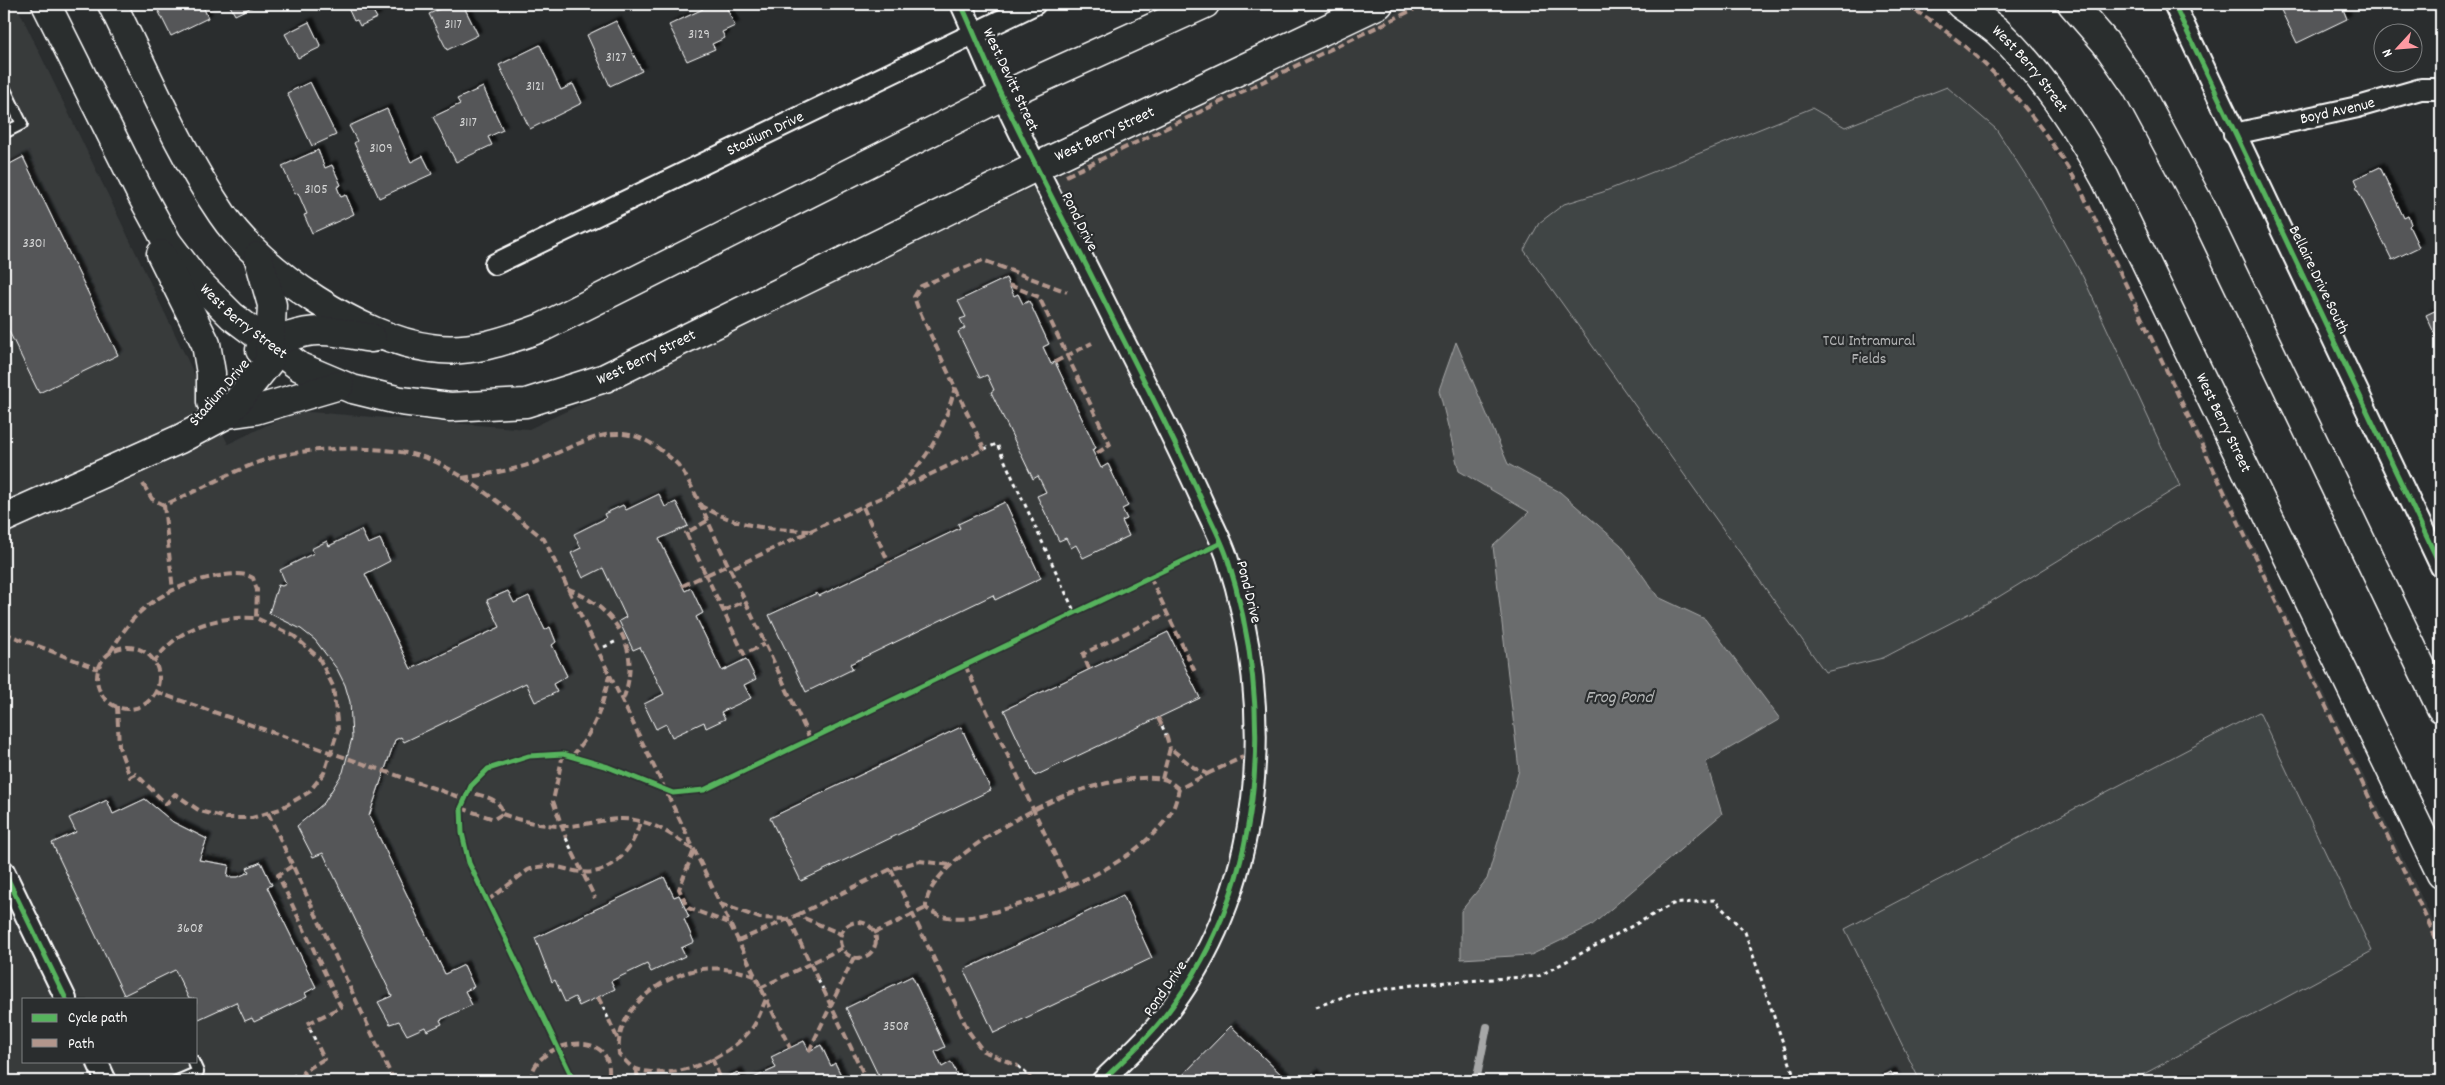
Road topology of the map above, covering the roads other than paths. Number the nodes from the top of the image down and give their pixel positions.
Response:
1 (46, 4) edge
2 (112, 4) edge
3 (961, 4) edge
4 (1035, 4) edge
5 (1205, 4) edge
6 (1379, 4) edge
7 (1960, 4) edge
8 (2072, 4) edge
9 (2174, 4) edge
10 (975, 33) junction
11 (4, 87) edge
12 (2441, 89) edge
13 (1002, 96) junction
14 (4, 134) edge
15 (2234, 134) junction
16 (116, 144) junction
17 (1038, 166) junction
18 (258, 256) junction
19 (495, 264) dead end
20 (396, 340) junction
21 (271, 343) junction
22 (340, 385) junction
23 (219, 408) junction
24 (4, 518) edge
25 (2441, 567) edge
26 (2441, 708) edge
27 (4, 871) edge
28 (2441, 874) edge
29 (66, 998) edge
30 (97, 1062) edge
31 (193, 1062) edge
32 (106, 1081) edge
33 (177, 1081) edge
34 (1102, 1081) edge

1 - 16 main road, West Berry Street
2 - 18 main road
3 - 10 street, West Devitt Street
4 - 10 street, Stadium Drive
5 - 13 main road
6 - 17 main road, West Berry Street
7 - 28 main road, West Berry Street
8 - 26 main road
9 - 15 street, Bellaire Drive South
10 - 13 street, West Devitt Street
10 - 19 street, Stadium Drive
11 - 14 lane
12 - 15 street, Boyd Avenue
13 - 17 street, West Devitt Street
13 - 20 main road
15 - 25 street, Bellaire Drive South
16 - 21 main road, West Berry Street
16 - 23 main road
17 - 22 main road, West Berry Street
17 - 34 street, Pond Drive
18 - 20 main road
18 - 21 main road, Stadium Drive
20 - 21 main road
21 - 22 main road, West Berry Street
21 - 23 main road, Stadium Drive
22 - 23 main road
23 - 24 main road, Stadium Drive
27 - 29 street
30 - 32 street
31 - 33 lane

